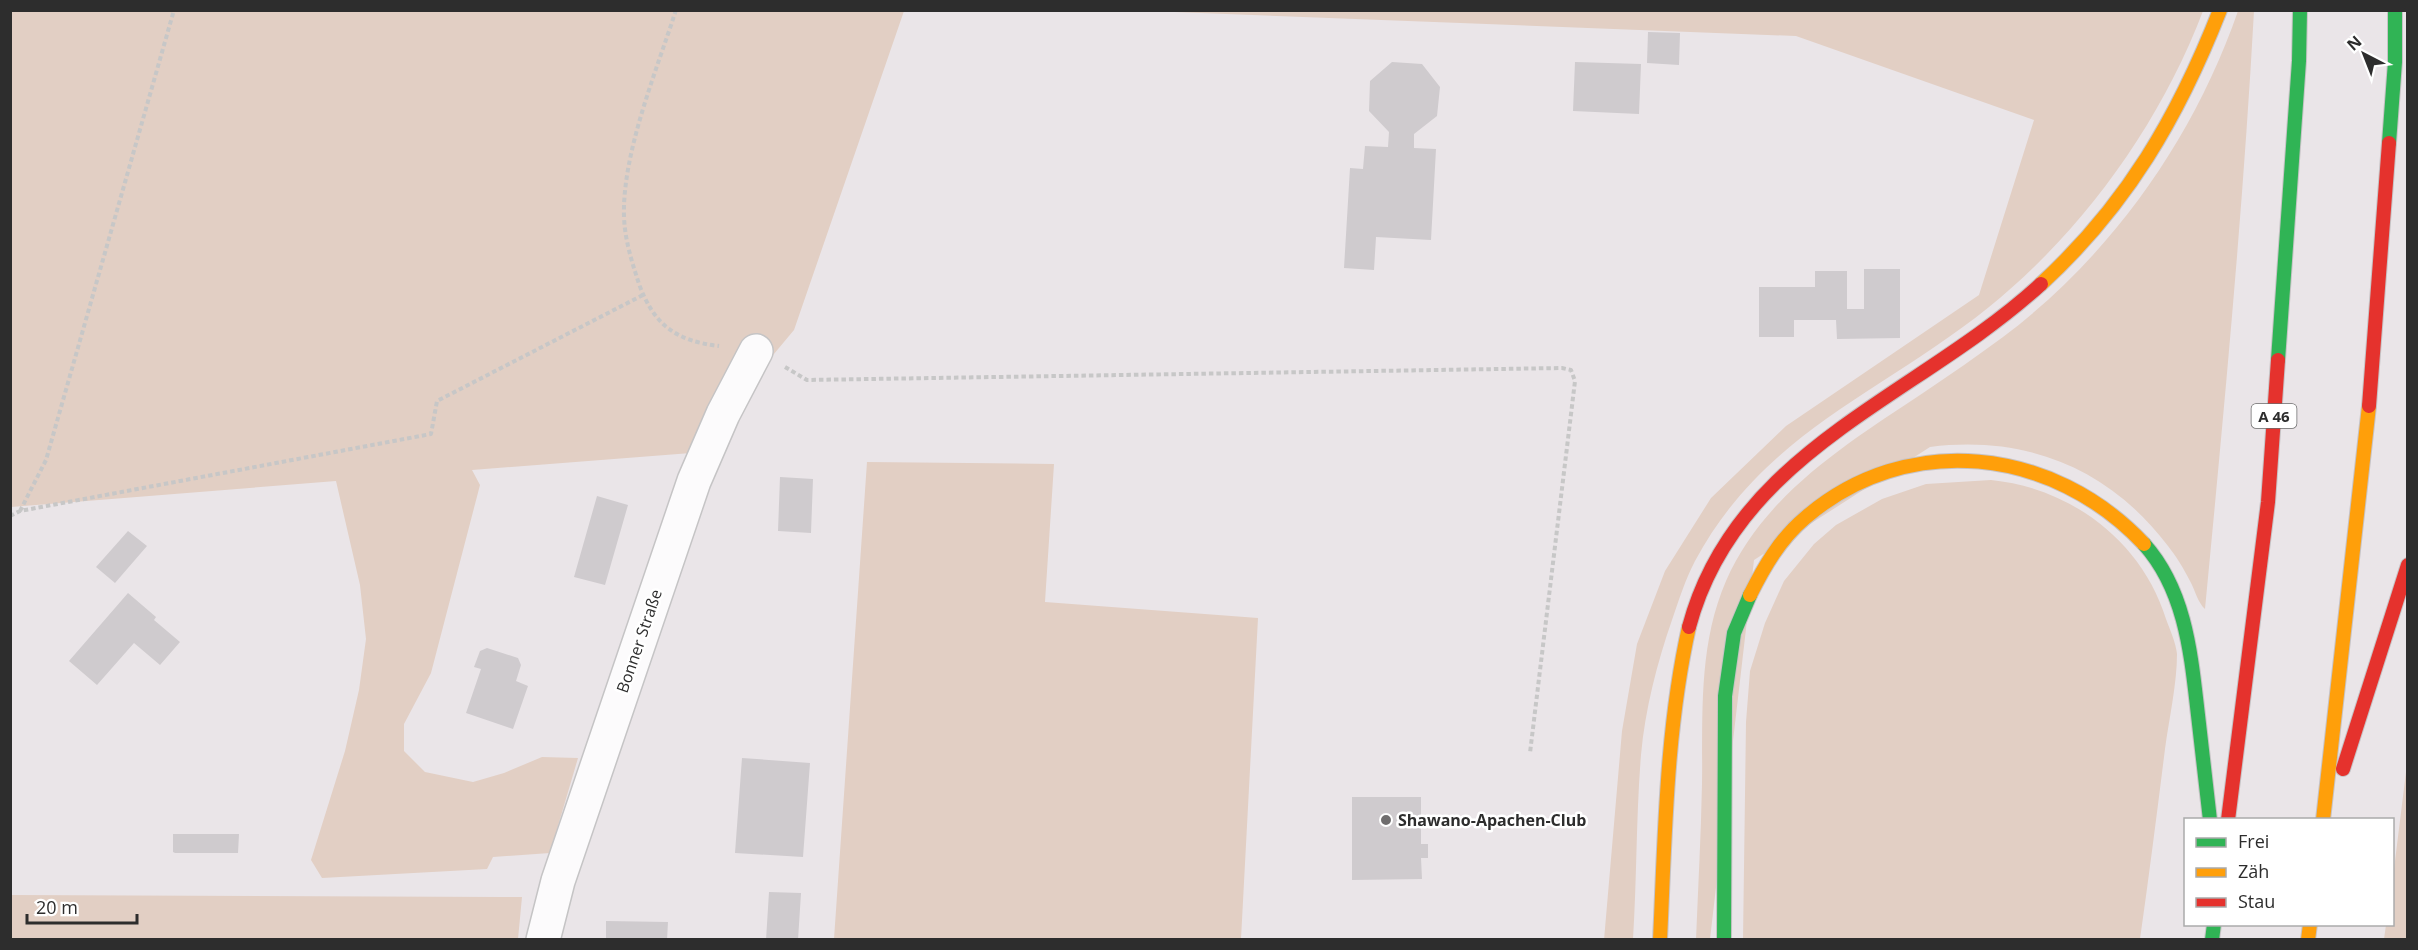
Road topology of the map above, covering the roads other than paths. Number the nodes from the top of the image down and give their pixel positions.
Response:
1 (2220, 10) edge
2 (2300, 10) edge
3 (2395, 10) edge
4 (756, 351) road end
5 (2408, 565) edge
6 (2210, 818) edge
7 (2228, 818) edge
8 (2323, 818) edge
9 (2328, 818) edge
10 (543, 939) edge
11 (1660, 939) edge
12 (1724, 939) edge

1 - 11 highway
2 - 7 highway, A 46
3 - 8 highway
4 - 10 street, Bonner Straße
5 - 9 highway
6 - 12 highway

